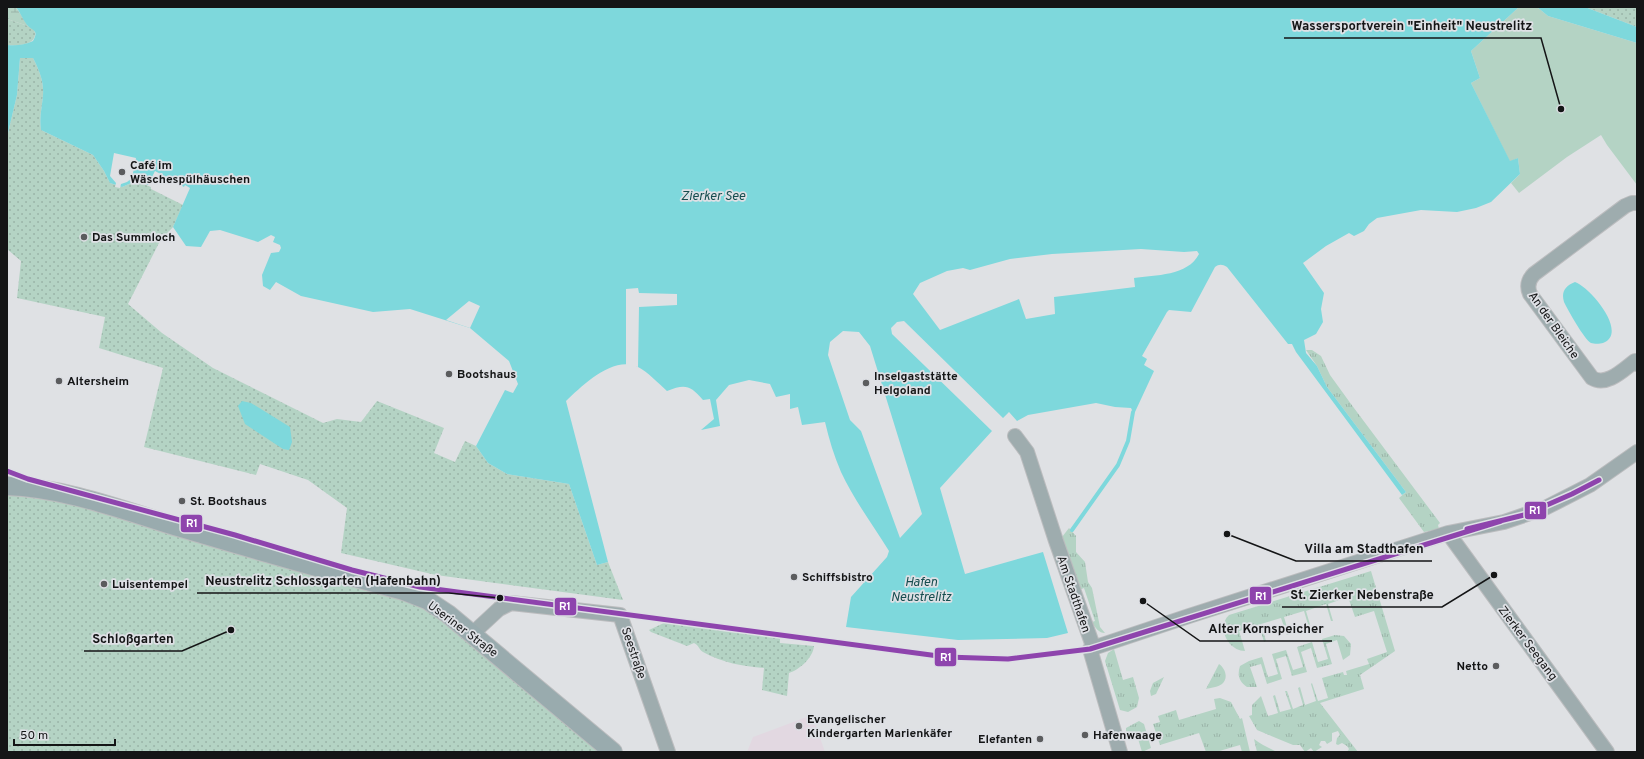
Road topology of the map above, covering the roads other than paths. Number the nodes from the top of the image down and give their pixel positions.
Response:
1 (1637, 203) edge
2 (1636, 362) edge
3 (1015, 436) dead end
4 (1637, 452) edge
5 (7, 486) edge
6 (1448, 533) junction
7 (472, 634) junction
8 (1094, 649) junction
9 (613, 752) edge
10 (668, 752) edge
11 (1120, 752) edge
12 (1607, 752) edge

1 - 2 street, An der Bleiche
3 - 8 street, Am Stadthafen
4 - 6 street
5 - 7 main road, Useriner Straße
6 - 8 street
6 - 12 street, Zierker Seegang
7 - 9 main road, Useriner Straße
7 - 10 street, Seestraße
8 - 11 street, Am Stadthafen

